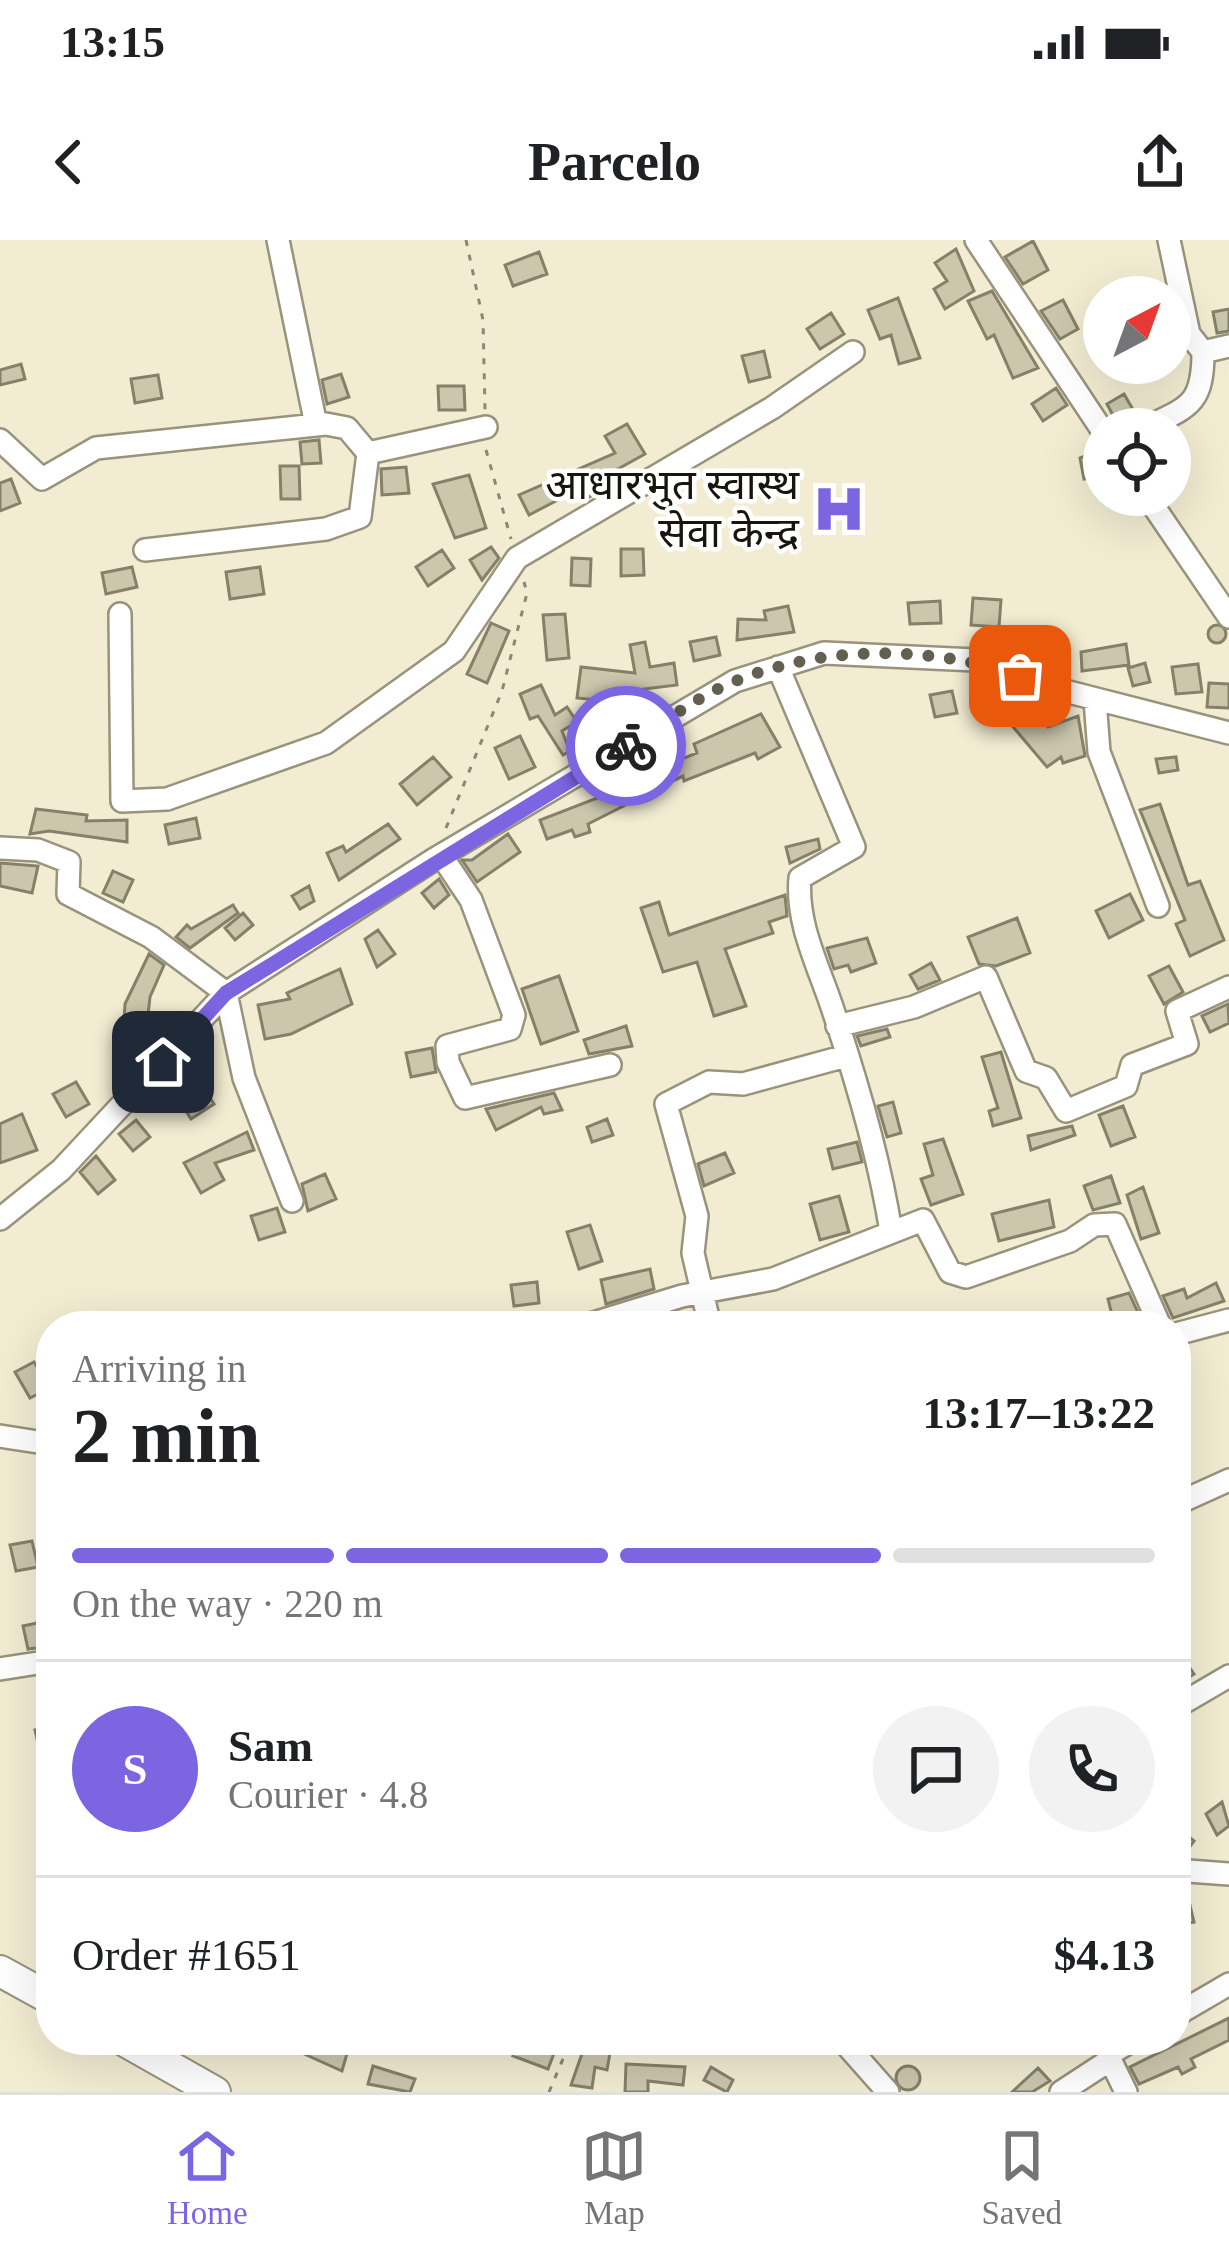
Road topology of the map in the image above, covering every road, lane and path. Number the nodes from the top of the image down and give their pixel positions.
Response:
1 (278, 240) edge
2 (466, 240) edge
3 (976, 240) edge
4 (1169, 240) edge
5 (1229, 346) edge
6 (854, 352) dead end
7 (1203, 352) junction
8 (1087, 408) edge
9 (1186, 408) edge
10 (316, 425) junction
11 (486, 427) junction
12 (0, 440) edge
13 (368, 454) junction
14 (1160, 516) edge
15 (146, 550) dead end
16 (517, 558) junction
17 (120, 614) dead end
18 (1229, 617) edge
19 (778, 667) junction
20 (1095, 700) junction
21 (1229, 733) edge
22 (0, 848) edge
23 (437, 858) junction
24 (1158, 906) dead end
25 (1229, 987) edge
26 (226, 993) junction
27 (837, 1026) junction
28 (846, 1056) junction
29 (610, 1065) dead end
30 (292, 1201) dead end
31 (0, 1220) edge
32 (891, 1232) junction
33 (702, 1292) junction
34 (636, 1311) edge
35 (706, 1311) edge
36 (1153, 1311) edge
37 (1229, 1320) edge
38 (1191, 1330) edge
39 (0, 1436) edge
40 (36, 1442) edge
41 (1229, 1480) edge
42 (1191, 1497) edge
43 (36, 1663) edge
44 (0, 1669) edge
45 (1229, 1676) edge
46 (1191, 1698) edge
47 (1191, 1871) edge
48 (1229, 1874) edge
49 (0, 1971) edge
50 (1229, 1984) edge
51 (36, 1991) edge
52 (1191, 2006) edge
53 (150, 2055) edge
54 (565, 2055) edge
55 (855, 2055) edge
56 (1108, 2055) edge
57 (1110, 2060) junction
58 (215, 2092) edge
59 (549, 2092) edge
60 (888, 2092) edge
61 (1060, 2092) edge
62 (1126, 2092) edge

1 - 10 street
2 - 11 path
3 - 8 street
4 - 7 street
5 - 7 street
6 - 16 street
7 - 9 street
10 - 12 street
10 - 13 street
11 - 13 street
11 - 16 path
13 - 15 street
14 - 18 street
16 - 17 street
16 - 23 path
19 - 20 street
19 - 23 street
19 - 27 street
20 - 21 street
20 - 24 street
22 - 26 street
23 - 26 street
23 - 29 street
25 - 27 street
26 - 30 street
26 - 31 street
27 - 28 street
28 - 32 street
28 - 33 street
32 - 33 street
32 - 36 street
33 - 34 street
33 - 35 street
37 - 38 street
39 - 40 street
41 - 42 street
43 - 44 street
45 - 46 street
47 - 48 street
49 - 51 highway
50 - 52 street
53 - 58 highway
54 - 59 path
55 - 60 street
56 - 57 street
57 - 61 street
57 - 62 street

